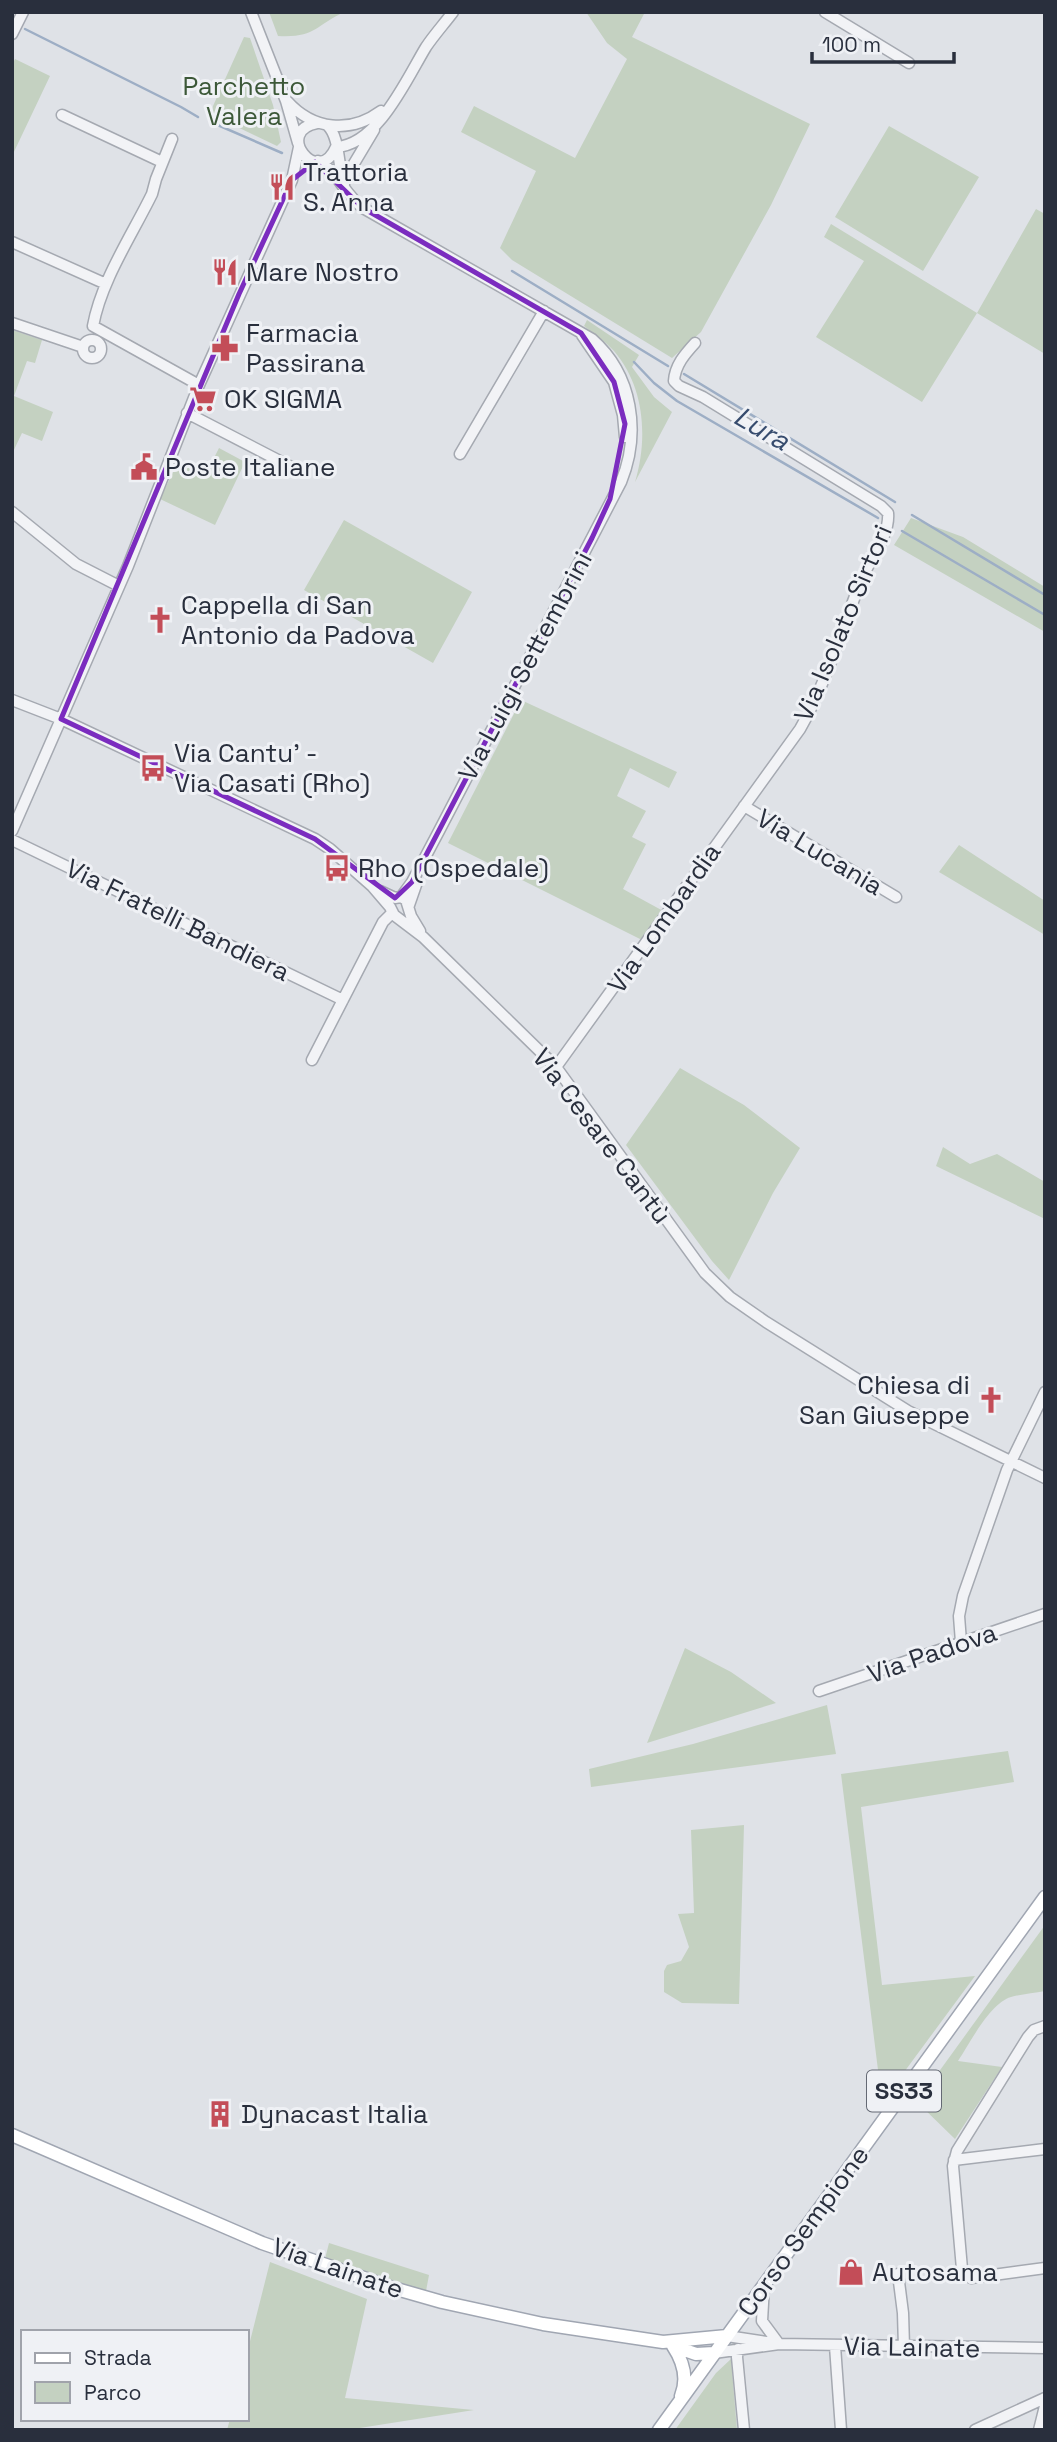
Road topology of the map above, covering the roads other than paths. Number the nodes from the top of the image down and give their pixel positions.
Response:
1 (23, 12) edge
2 (251, 12) edge
3 (453, 12) edge
4 (825, 12) edge
5 (12, 34) edge
6 (909, 63) dead end
7 (398, 94) junction
8 (286, 101) junction
9 (62, 115) dead end
10 (381, 119) junction
11 (322, 124) junction
12 (172, 139) dead end
13 (298, 145) junction
14 (337, 146) junction
15 (317, 161) junction
16 (162, 162) junction
17 (292, 180) junction
18 (345, 187) junction
19 (13, 246) edge
20 (106, 284) junction
21 (544, 311) junction
22 (12, 323) edge
23 (93, 326) junction
24 (113, 338) junction
25 (695, 343) dead end
26 (93, 344) junction
27 (199, 385) junction
28 (187, 413) junction
29 (460, 454) dead end
30 (299, 471) dead end
31 (12, 512) edge
32 (119, 586) junction
33 (12, 700) edge
34 (61, 719) junction
35 (771, 768) joint
36 (744, 806) junction
37 (12, 831) edge
38 (12, 840) edge
39 (896, 897) dead end
40 (399, 907) junction
41 (343, 1000) junction
42 (312, 1060) dead end
43 (556, 1067) junction
44 (1045, 1392) edge
45 (1011, 1462) junction
46 (1045, 1478) edge
47 (1045, 1614) edge
48 (961, 1642) junction
49 (820, 1691) dead end
50 (1045, 1897) edge
51 (1045, 2026) edge
52 (12, 2135) edge
53 (1045, 2149) edge
54 (954, 2160) junction
55 (1045, 2268) edge
56 (898, 2274) dead end
57 (764, 2286) junction
58 (727, 2336) junction
59 (668, 2344) junction
60 (779, 2344) junction
61 (835, 2346) junction
62 (904, 2347) junction
63 (1045, 2348) edge
64 (738, 2349) junction
65 (714, 2353) junction
66 (1045, 2398) edge
67 (677, 2405) junction
68 (1045, 2406) edge
69 (659, 2430) edge
70 (744, 2430) edge
71 (841, 2430) edge
72 (975, 2430) edge
73 (1039, 2430) edge

1 - 5 street
2 - 8 street
3 - 7 street
4 - 6 street
7 - 10 street
7 - 11 street
8 - 11 street
8 - 13 street
9 - 16 street
10 - 14 street
10 - 18 street
11 - 13 street
11 - 14 street
12 - 16 street
13 - 15 street
13 - 17 street
14 - 15 street
14 - 18 street
15 - 17 street
15 - 18 street, Via Luigi Settembrini
16 - 20 street
17 - 27 street
18 - 21 street, Via Luigi Settembrini
19 - 20 street
20 - 23 street
21 - 29 street
21 - 40 street, Via Luigi Settembrini
22 - 26 street
23 - 24 street
23 - 26 street
24 - 26 street
24 - 27 street
25 - 35 street, Via Isolato Sirtori
27 - 28 street
28 - 30 street
28 - 32 street
31 - 32 street
32 - 34 street
33 - 34 street, Via Cesare Cantù
34 - 37 street
34 - 40 street, Via Cesare Cantù
35 - 36 street, Via Lombardia
36 - 39 street, Via Lucania
36 - 43 street, Via Lombardia
38 - 41 street, Via Fratelli Bandiera
40 - 41 street, Via Luigi Settembrini
40 - 43 street, Via Cesare Cantù
41 - 42 street, Via Luigi Settembrini
43 - 45 street, Via Cesare Cantù
44 - 45 street
45 - 46 street, Via Cesare Cantù
45 - 48 street
47 - 48 street, Via Padova
48 - 49 street, Via Padova
50 - 57 main road, Corso Sempione / SS33
51 - 54 street
52 - 59 main road, Via Lainate
53 - 54 street
54 - 55 street
56 - 62 street
57 - 58 main road, Corso Sempione / SS33
57 - 60 street
58 - 59 main road, Via Lainate
58 - 60 street, Via Lainate
58 - 65 main road, Corso Sempione / SS33
59 - 65 main road, Via Lainate
59 - 67 main road
60 - 61 street, Via Lainate
60 - 64 street, Via Lainate
61 - 62 street, Via Lainate
61 - 71 street
62 - 63 street, Via Lainate
64 - 65 street, Via Lainate
64 - 70 street
65 - 67 main road, Corso Sempione / SS33
66 - 72 street
67 - 69 main road, Corso Sempione / SS33
68 - 73 street

